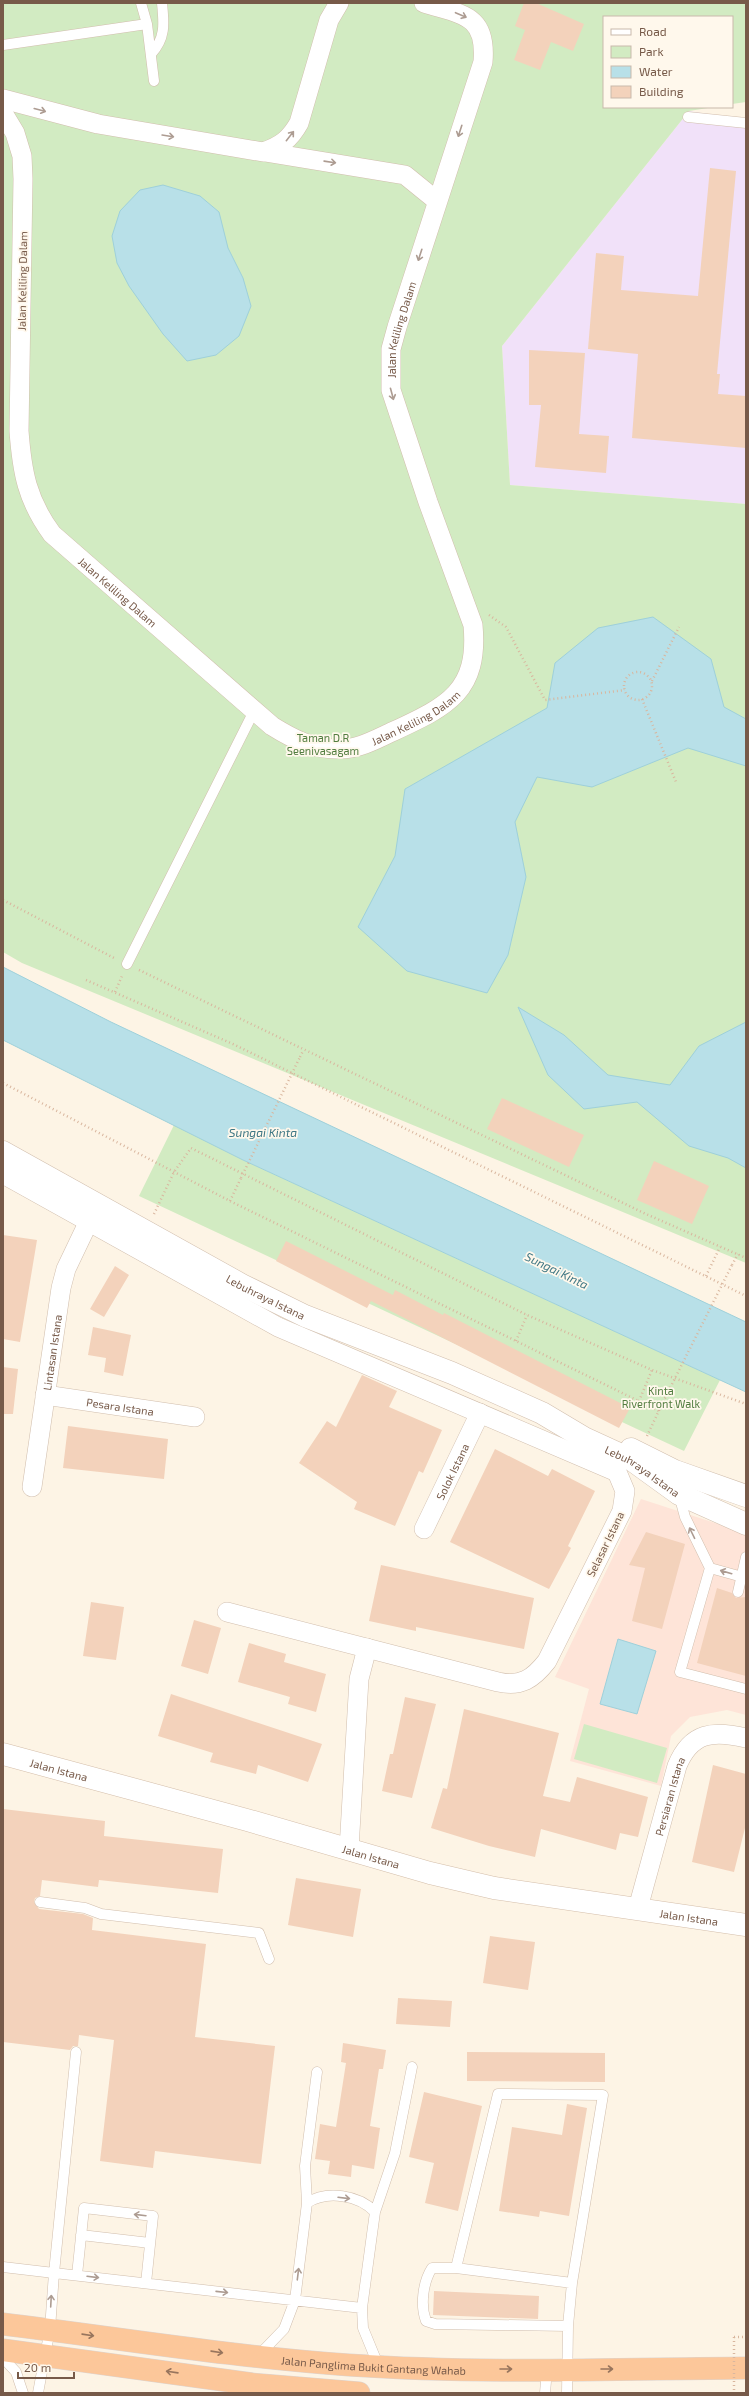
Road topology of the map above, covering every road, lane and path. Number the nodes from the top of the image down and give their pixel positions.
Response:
1 (141, 3) edge
2 (162, 3) edge
3 (339, 3) edge
4 (424, 3) edge
5 (147, 24) junction
6 (3, 45) edge
7 (151, 54) junction
8 (154, 82) dead end
9 (3, 99) edge
10 (3, 112) edge
11 (688, 118) dead end
12 (746, 123) edge
13 (263, 152) junction
14 (438, 201) junction
15 (464, 597) junction
16 (679, 627) dead end
17 (651, 681) junction
18 (625, 690) junction
19 (642, 700) junction
20 (254, 711) junction
21 (676, 782) dead end
22 (3, 900) edge
23 (127, 964) junction
24 (86, 980) dead end
25 (304, 1051) junction
26 (3, 1083) edge
27 (3, 1152) edge
28 (174, 1172) junction
29 (3, 1174) edge
30 (230, 1201) junction
31 (88, 1223) junction
32 (145, 1232) junction
33 (720, 1246) junction
34 (738, 1254) junction
35 (746, 1258) edge
36 (706, 1276) junction
37 (746, 1296) edge
38 (527, 1315) junction
39 (516, 1341) junction
40 (652, 1370) junction
41 (46, 1395) junction
42 (639, 1401) junction
43 (746, 1404) edge
44 (659, 1411) junction
45 (480, 1413) junction
46 (542, 1413) junction
47 (195, 1417) dead end
48 (638, 1452) junction
49 (675, 1471) junction
50 (32, 1487) dead end
51 (679, 1494) junction
52 (746, 1496) edge
53 (746, 1520) edge
54 (746, 1524) edge
55 (424, 1529) dead end
56 (746, 1557) edge
57 (710, 1568) junction
58 (744, 1578) edge
59 (738, 1592) dead end
60 (227, 1612) dead end
61 (367, 1648) junction
62 (746, 1689) edge
63 (746, 1738) edge
64 (3, 1754) edge
65 (349, 1849) junction
66 (40, 1902) dead end
67 (638, 1908) junction
68 (746, 1925) edge
69 (269, 1958) dead end
70 (76, 2052) dead end
71 (412, 2067) dead end
72 (317, 2072) dead end
73 (307, 2203) junction
74 (375, 2212) junction
75 (81, 2235) junction
76 (150, 2243) junction
77 (3, 2267) edge
78 (456, 2268) junction
79 (54, 2273) junction
80 (77, 2275) junction
81 (146, 2283) junction
82 (572, 2283) junction
83 (295, 2300) junction
84 (362, 2308) junction
85 (3, 2324) edge
86 (568, 2326) junction
87 (50, 2329) junction
88 (746, 2337) edge
89 (3, 2350) edge
90 (46, 2354) junction
91 (3, 2358) edge
92 (257, 2358) junction
93 (379, 2366) junction
94 (746, 2368) edge
95 (557, 2369) junction
96 (218, 2386) edge
97 (252, 2388) edge
98 (23, 2393) edge
99 (38, 2393) edge
100 (359, 2393) edge
101 (545, 2393) edge
102 (567, 2393) edge
103 (734, 2393) edge

1 - 5 lane
2 - 7 lane
13 -> 3 street
4 -> 14 street, Jalan Keliling Dalam
5 - 6 lane
5 - 7 lane
7 - 8 lane
9 -> 13 street
10 - 20 street, Jalan Keliling Dalam
11 - 12 lane
13 -> 14 street
14 -> 15 street, Jalan Keliling Dalam
15 - 18 path
15 - 20 street, Jalan Keliling Dalam
16 - 17 path
17 - 18 path
17 - 19 path
18 - 19 path
19 - 21 path
20 - 23 lane
22 - 23 path
23 - 25 path
24 - 36 path
25 - 30 path, bridge
25 - 33 path
26 - 28 path
27 - 32 street, Lebuhraya Istana
28 - 30 path
28 - 32 path
28 - 38 path
29 - 31 street, Selasar Istana
30 - 39 path
31 - 41 street, Lintasan Istana
31 - 45 street, Selasar Istana
32 - 46 street, Lebuhraya Istana
33 - 34 path
33 - 36 path
34 - 35 path
34 - 44 path, bridge
36 - 37 path
38 - 39 path
38 - 40 path
39 - 42 path
40 - 42 path
40 - 43 path
41 - 47 street, Pesara Istana
41 - 50 street, Lintasan Istana
42 - 44 path
44 - 48 path
45 - 55 street, Solok Istana
45 - 61 street, Selasar Istana
46 - 48 street, Lebuhraya Istana
46 - 51 street, Lebuhraya Istana
48 - 49 street, Lebuhraya Istana
49 - 51 lane
49 - 52 street, Lebuhraya Istana
49 - 53 street
51 - 54 street, Lebuhraya Istana
57 -> 51 lane
56 - 58 lane
58 -> 57 lane
57 - 62 lane
58 - 59 lane
60 - 61 street
61 - 65 street
63 - 67 street, Persiaran Istana
64 - 65 street, Jalan Istana
65 - 67 street, Jalan Istana
66 - 69 lane
67 - 68 street, Jalan Istana
70 - 79 lane
71 - 74 lane
72 - 73 lane
73 -> 74 lane
83 -> 73 lane
74 - 84 lane
75 - 76 lane
76 -> 75 lane
75 - 80 lane
76 - 81 lane
77 - 79 lane
78 - 82 lane
78 - 82 lane
78 - 86 lane
79 - 80 lane
87 -> 79 lane
80 -> 81 lane
81 -> 83 lane
82 - 86 lane
83 - 84 lane
83 - 92 lane
84 - 93 lane
85 - 87 highway, Jalan Panglima Bukit Gantang Wahab
86 - 95 lane
87 - 90 lane
87 -> 92 highway, Jalan Panglima Bukit Gantang Wahab
88 - 103 path, bridge
89 - 90 highway
96 -> 90 highway
90 - 99 lane
91 - 98 lane
92 - 93 highway, Jalan Panglima Bukit Gantang Wahab
93 -> 95 highway, Jalan Panglima Bukit Gantang Wahab
95 -> 94 highway, Jalan Panglima Bukit Gantang Wahab
95 - 101 lane
95 - 102 lane
96 - 97 highway
97 - 100 highway

